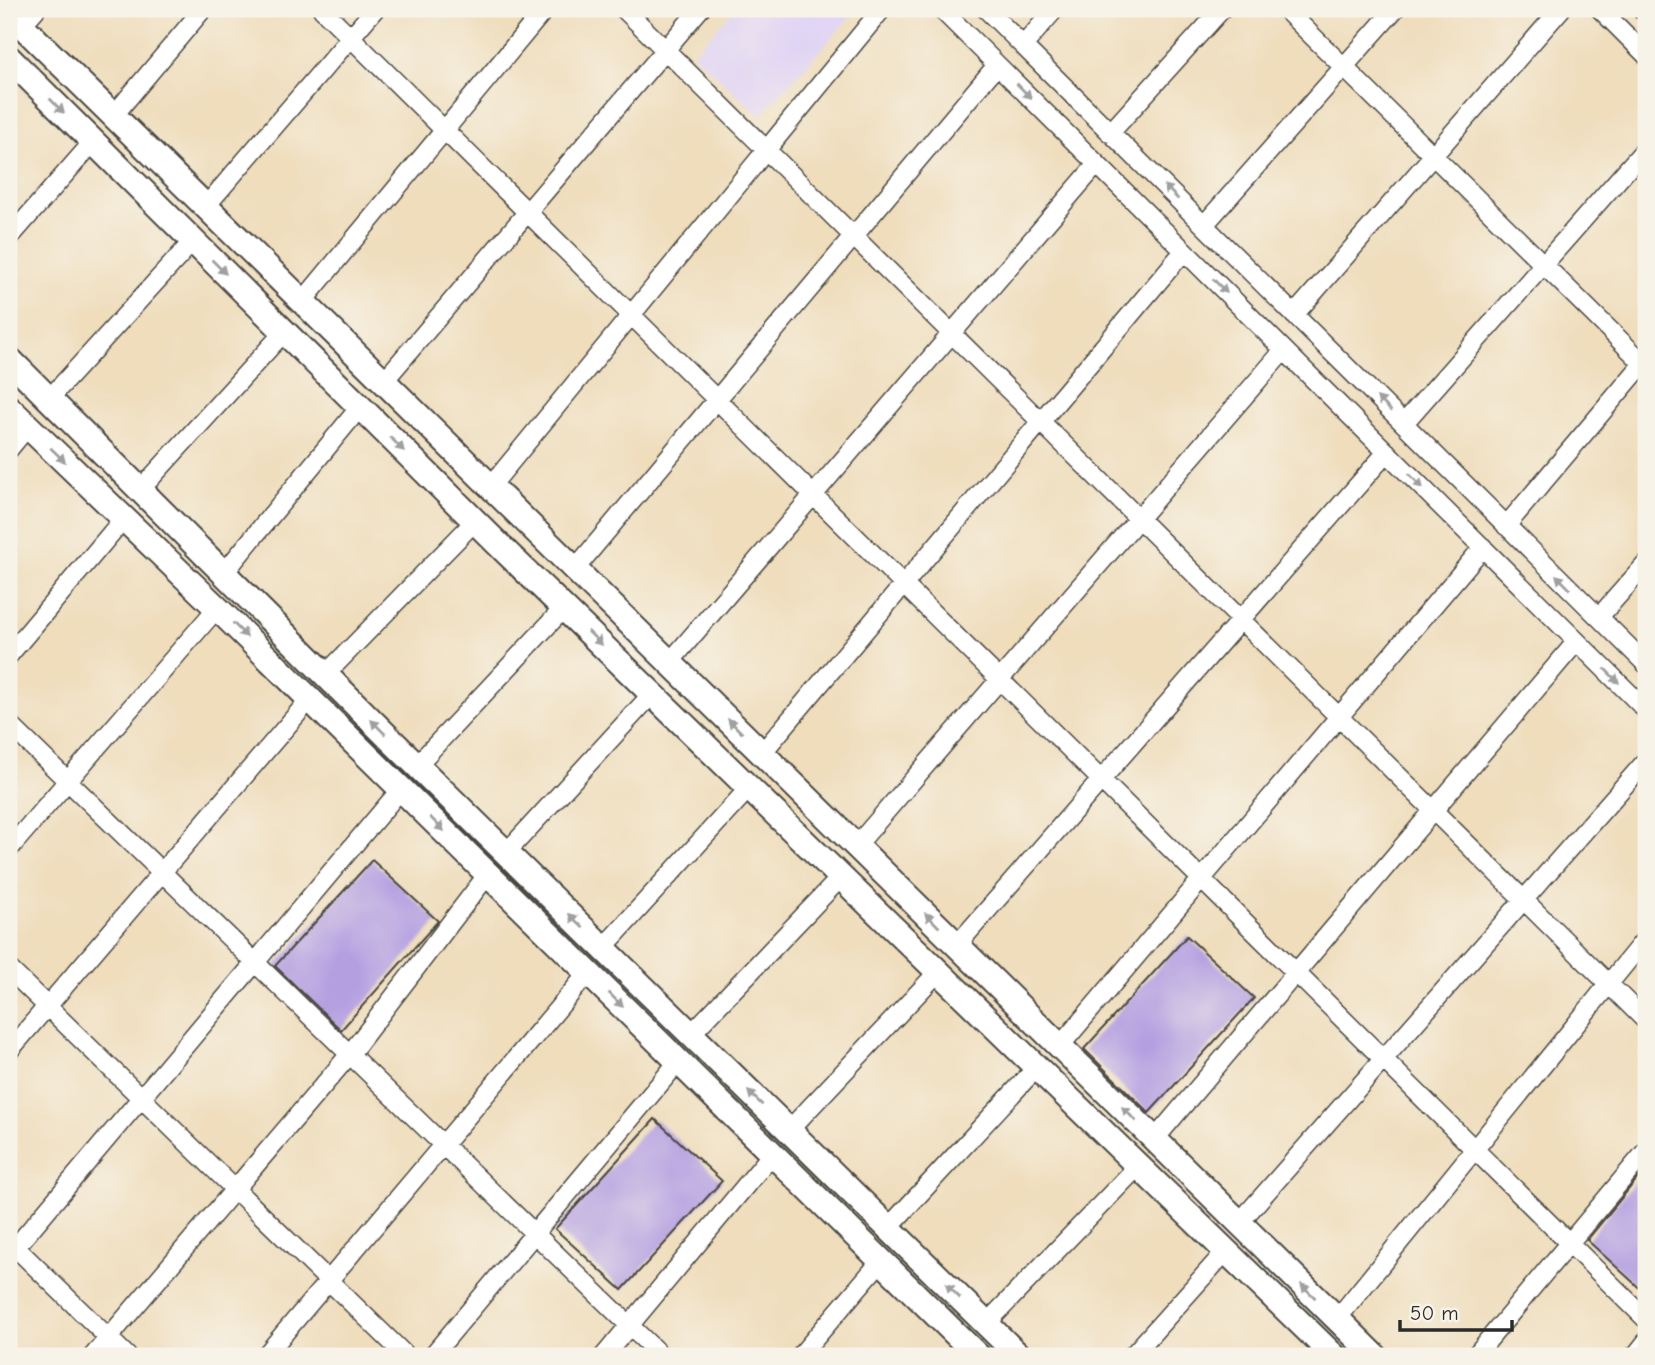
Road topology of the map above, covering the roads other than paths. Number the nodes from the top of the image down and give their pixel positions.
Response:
1 (203, 9) edge
2 (322, 9) edge
3 (375, 9) edge
4 (545, 9) edge
5 (624, 9) edge
6 (700, 9) edge
7 (882, 9) edge
8 (941, 9) edge
9 (986, 9) edge
10 (1055, 9) edge
11 (1222, 9) edge
12 (1285, 9) edge
13 (1395, 9) edge
14 (1561, 9) edge
15 (1600, 9) edge
16 (1642, 9) edge
17 (1646, 13) edge
18 (22, 15) edge
19 (350, 37) junction
20 (1023, 46) junction
21 (665, 50) junction
22 (1646, 55) edge
23 (9, 58) edge
24 (997, 65) junction
25 (1344, 67) junction
26 (114, 116) junction
27 (444, 130) junction
28 (1110, 133) junction
29 (93, 142) junction
30 (1646, 148) edge
31 (767, 150) junction
32 (1433, 155) junction
33 (1097, 164) junction
34 (206, 206) junction
35 (527, 212) junction
36 (1204, 225) junction
37 (854, 236) junction
38 (9, 238) edge
39 (193, 241) junction
40 (1184, 251) junction
41 (1544, 264) junction
42 (303, 301) junction
43 (631, 315) junction
44 (1294, 315) junction
45 (284, 332) junction
46 (952, 333) junction
47 (1284, 350) junction
48 (9, 359) edge
49 (1645, 363) edge
50 (384, 381) junction
51 (49, 399) junction
52 (717, 400) junction
53 (360, 407) junction
54 (9, 408) edge
55 (1041, 421) junction
56 (1404, 424) junction
57 (28, 426) junction
58 (9, 449) edge
59 (1387, 452) junction
60 (491, 486) junction
61 (141, 490) junction
62 (813, 495) junction
63 (124, 518) junction
64 (1139, 518) junction
65 (475, 521) junction
66 (1506, 526) junction
67 (1483, 547) junction
68 (1646, 564) edge
69 (575, 569) junction
70 (224, 573) junction
71 (904, 585) junction
72 (217, 608) junction
73 (564, 608) junction
74 (1599, 617) junction
75 (1241, 620) junction
76 (1577, 641) junction
77 (9, 655) edge
78 (670, 662) junction
79 (1646, 664) edge
80 (325, 675) junction
81 (1000, 679) junction
82 (652, 694) junction
83 (310, 699) junction
84 (1646, 710) edge
85 (1339, 717) junction
86 (9, 724) edge
87 (762, 753) junction
88 (1646, 761) edge
89 (417, 765) junction
90 (1101, 779) junction
91 (67, 781) junction
92 (749, 788) junction
93 (401, 789) junction
94 (1434, 810) junction
95 (856, 846) junction
96 (9, 849) edge
97 (506, 853) junction
98 (162, 872) junction
99 (488, 874) junction
100 (841, 877) junction
101 (1202, 879) junction
102 (1524, 900) junction
103 (1646, 938) edge
104 (957, 945) junction
105 (603, 948) junction
106 (255, 963) junction
107 (9, 969) edge
108 (938, 972) junction
109 (1296, 972) junction
110 (588, 973) junction
111 (1609, 984) junction
112 (47, 1006) junction
113 (1646, 1021) edge
114 (691, 1034) junction
115 (1060, 1046) junction
116 (9, 1051) edge
117 (350, 1054) junction
118 (1384, 1059) junction
119 (678, 1062) junction
120 (1037, 1067) junction
121 (141, 1098) junction
122 (789, 1130) junction
123 (1154, 1140) junction
124 (443, 1145) junction
125 (1475, 1149) junction
126 (1646, 1151) edge
127 (772, 1154) junction
128 (1138, 1166) junction
129 (236, 1190) junction
130 (1239, 1223) junction
131 (888, 1228) junction
132 (535, 1233) junction
133 (1569, 1243) junction
134 (11, 1248) edge
135 (1226, 1251) junction
136 (881, 1261) junction
137 (329, 1280) junction
138 (1337, 1319) junction
139 (1646, 1319) edge
140 (986, 1324) junction
141 (630, 1325) junction
142 (109, 1339) junction
143 (1646, 1342) edge
144 (1320, 1352) edge
145 (973, 1354) edge
146 (93, 1356) edge
147 (127, 1356) edge
148 (265, 1356) edge
149 (406, 1356) edge
150 (432, 1356) edge
151 (604, 1356) edge
152 (662, 1356) edge
153 (800, 1356) edge
154 (1019, 1356) edge
155 (1132, 1356) edge
156 (1375, 1356) edge
157 (1475, 1356) edge
158 (1634, 1356) edge

1 - 26 street
2 - 19 street
3 - 19 street
4 - 27 street
5 - 21 street
6 - 21 street
7 - 31 street
8 - 24 street
9 - 20 street
10 - 20 street
11 - 28 street
12 - 25 street
13 - 25 street
14 - 32 street
15 - 22 street
16 - 17 street
18 - 26 street
19 - 27 street
19 - 34 street
20 - 28 street
21 - 31 street
21 - 35 street
23 -> 29 street
24 -> 33 street
24 - 37 street
25 - 32 street
25 - 36 street
26 - 34 street
27 - 35 street
27 - 42 street
36 -> 28 street
29 - 38 street
29 - 39 street
30 - 41 street
31 - 37 street
31 - 43 street
32 - 41 street
32 - 44 street
33 - 40 street
33 - 46 street
34 - 42 street
35 - 43 street
35 - 50 street
36 - 44 street
37 - 46 street
37 - 52 street
39 -> 45 street
39 - 51 street
40 -> 47 street
40 - 55 street
41 - 49 street
41 - 56 street
42 - 50 street
43 - 52 street
43 - 60 street
56 -> 44 street
45 - 53 street
45 - 61 street
46 - 55 street
46 - 62 street
47 - 59 street
47 - 64 street
48 - 51 street
49 - 66 street
50 - 60 street
51 - 61 street
52 - 62 street
52 - 69 street
53 -> 65 street
53 - 70 street
54 - 57 street
55 - 64 street
55 - 71 street
56 - 66 street
57 - 58 street
57 -> 63 street
59 -> 67 street
59 - 75 street
60 - 69 street
61 - 70 street
62 - 71 street
62 - 78 street
63 - 72 street
63 - 77 street
64 - 75 street
64 - 81 street
65 - 73 street
65 - 80 street
74 -> 66 street
67 - 76 street
67 - 85 street
68 - 74 street
69 - 78 street
70 - 80 street
71 - 81 street
71 - 87 street
72 -> 83 street
72 - 91 street
73 -> 82 street
73 - 89 street
74 - 79 street
75 - 85 street
75 - 90 street
76 -> 84 street
76 - 94 street
87 -> 78 street
89 -> 80 street
81 - 90 street
81 - 95 street
82 - 92 street
82 - 97 street
83 - 93 street
83 - 98 street
85 - 94 street
85 - 101 street
86 - 91 street
87 - 95 street
88 - 102 street
89 - 97 street
90 - 101 street
90 - 104 street
91 - 96 street
91 - 98 street
92 - 100 street
92 - 105 street
93 -> 99 street
93 - 106 street
94 - 102 street
94 - 109 street
104 -> 95 street
105 -> 97 street
98 - 106 street
98 - 112 street
99 - 110 street
99 - 117 street
100 - 108 street
100 - 114 street
101 - 109 street
101 - 115 street
102 - 111 street
102 - 118 street
103 - 111 street
104 - 115 street
105 - 114 street
106 - 117 street
106 - 121 street
107 - 112 street
108 - 120 street
108 - 122 street
109 - 118 street
109 - 123 street
110 -> 119 street
110 - 124 street
111 - 113 street
111 - 125 street
112 - 116 street
112 - 121 street
122 -> 114 street
123 -> 115 street
117 - 124 street
117 - 129 street
118 - 125 street
118 - 130 street
119 - 127 street
119 - 132 street
120 - 128 street
120 - 131 street
121 - 129 street
121 - 134 street
122 - 131 street
123 - 130 street
124 - 132 street
124 - 137 street
125 - 133 street
125 - 138 street
126 - 133 street
127 - 136 street
127 - 141 street
128 - 135 street
128 - 140 street
129 - 137 street
129 - 142 street
138 -> 130 street
140 -> 131 street
132 - 141 street
132 - 150 street
133 - 139 street
133 - 157 street
134 - 142 street
135 - 144 street
135 - 155 street
136 - 145 street
136 - 153 street
137 - 148 street
137 - 149 street
138 - 156 street
140 - 154 street
141 - 151 street
141 - 152 street
142 - 146 street
142 - 147 street
143 - 158 street

